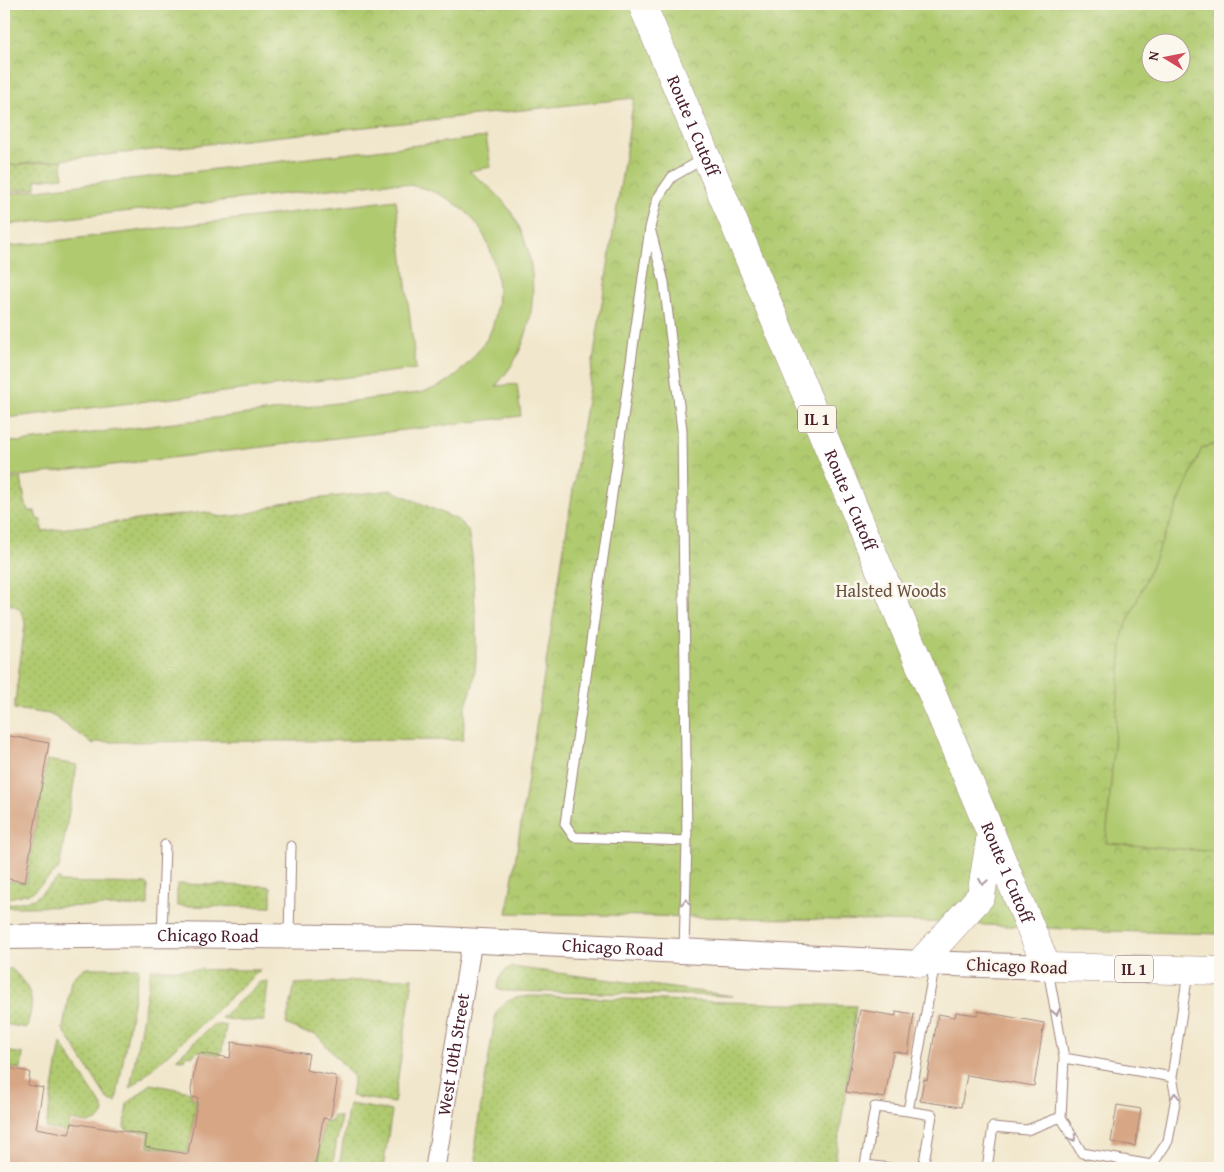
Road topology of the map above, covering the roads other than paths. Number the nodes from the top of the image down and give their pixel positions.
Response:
1 (642, 4) edge
2 (706, 157) junction
3 (650, 228) junction
4 (992, 834) junction
5 (687, 841) junction
6 (165, 845) dead end
7 (291, 846) dead end
8 (162, 935) junction
9 (4, 937) edge
10 (289, 937) junction
11 (472, 941) junction
12 (684, 951) junction
13 (928, 963) junction
14 (1047, 967) junction
15 (1188, 970) junction
16 (1220, 971) edge
17 (1064, 1058) junction
18 (1172, 1078) junction
19 (908, 1111) junction
20 (1061, 1117) junction
21 (436, 1168) edge
22 (891, 1168) edge
23 (923, 1168) edge
24 (987, 1168) edge

1 - 2 main road, Route 1 Cutoff / IL 1
2 - 3 lane
2 - 4 main road, Route 1 Cutoff / IL 1
3 - 5 lane
3 - 5 lane
4 -> 13 main road
4 - 14 main road, Route 1 Cutoff / IL 1
12 -> 5 lane
6 - 8 lane
7 - 10 lane
8 - 9 street, Chicago Road
8 - 10 street, Chicago Road
10 - 11 street, Chicago Road
11 - 12 street, Chicago Road
11 - 21 street, West 10th Street
12 - 13 street, Chicago Road
13 - 14 street, Chicago Road
13 - 19 lane
14 - 15 main road, Chicago Road / IL 1
14 -> 17 lane
15 - 16 main road, Chicago Road / IL 1
15 - 18 lane
17 - 18 lane
17 - 20 lane
20 -> 18 lane
19 - 22 lane
19 - 23 lane
20 - 24 lane

